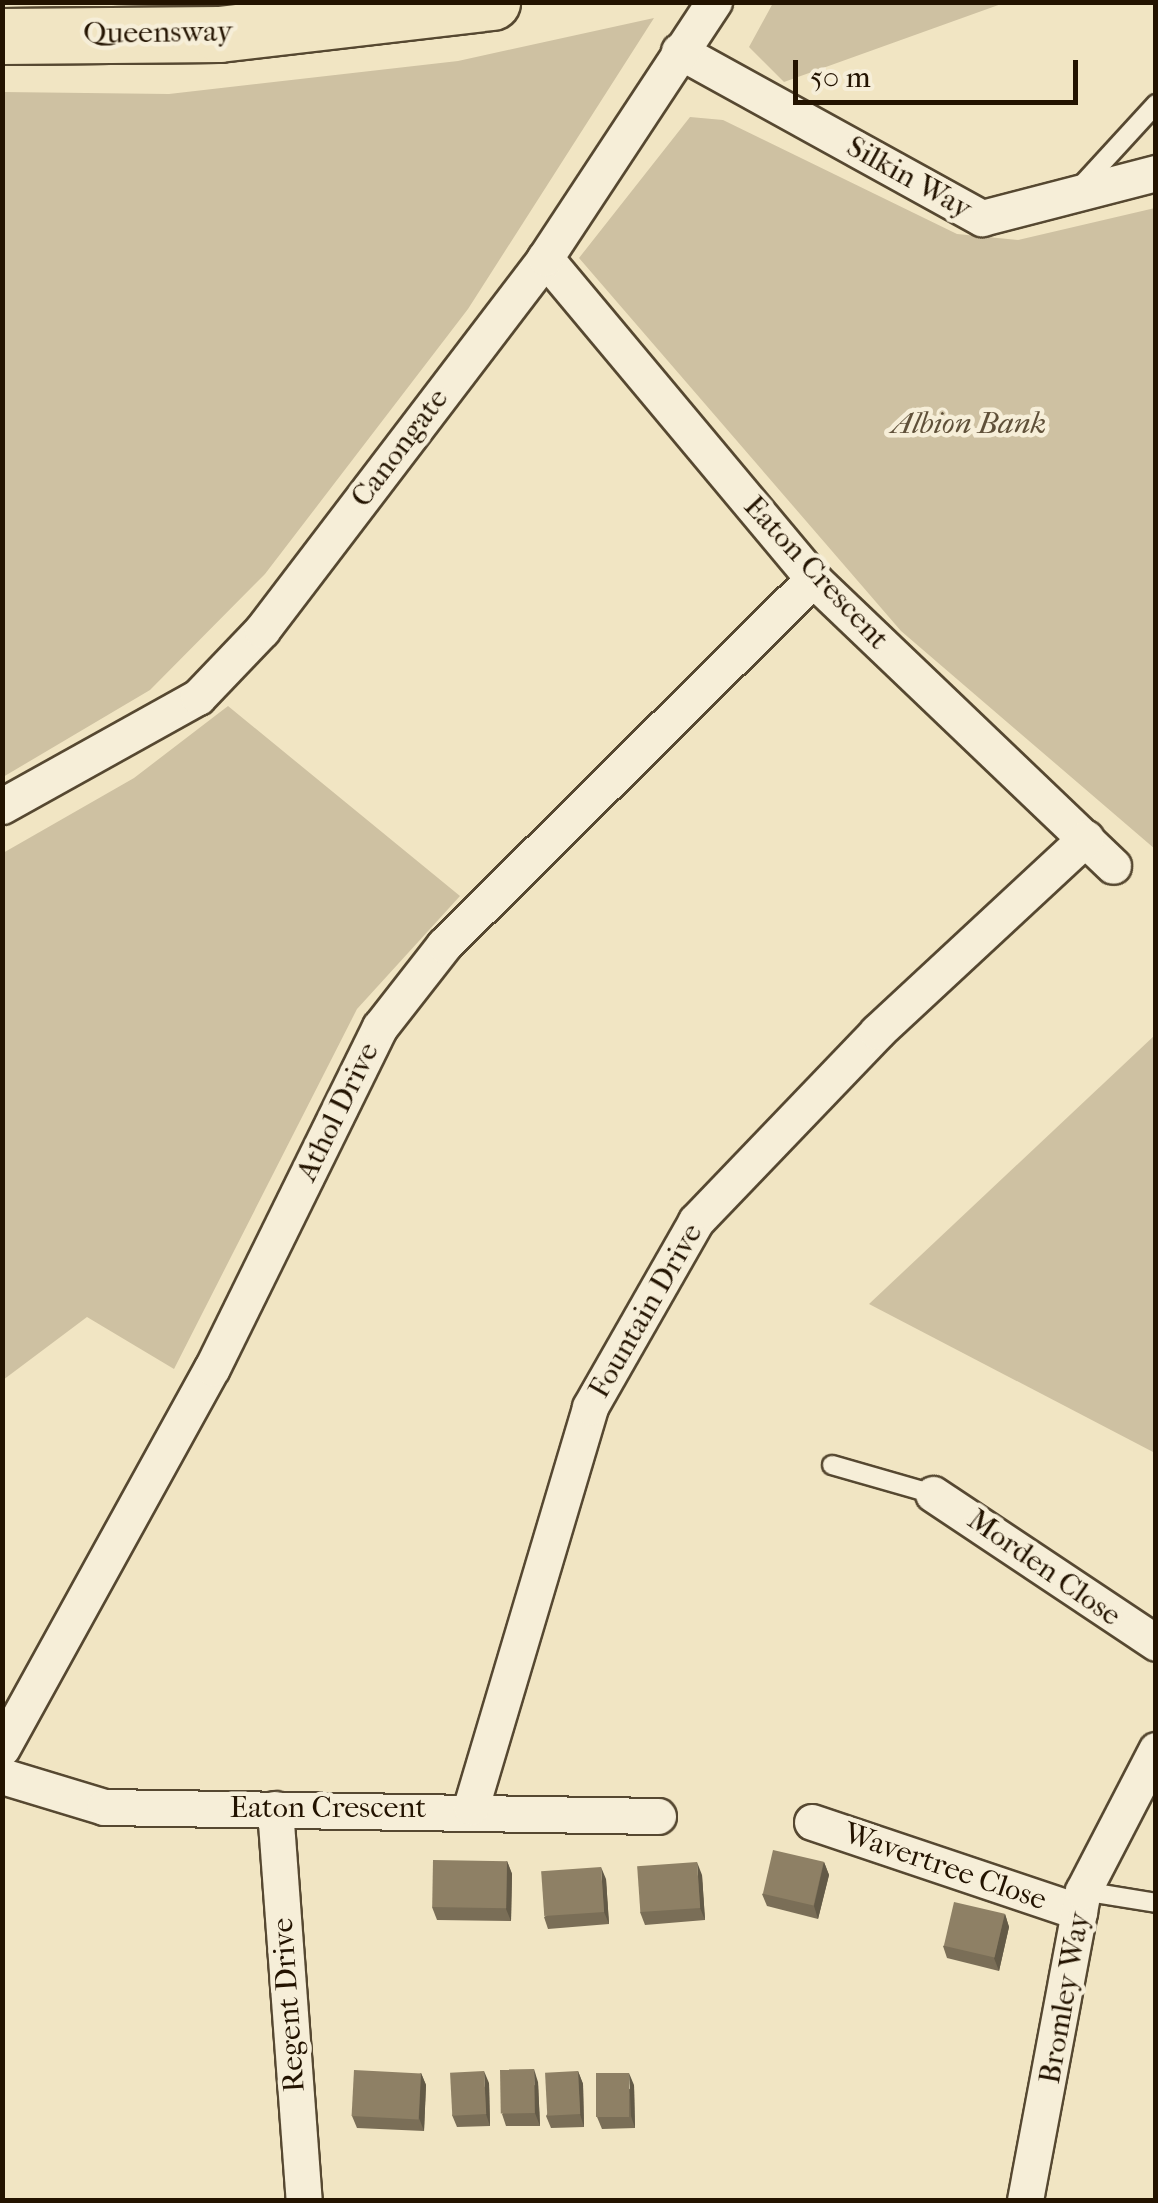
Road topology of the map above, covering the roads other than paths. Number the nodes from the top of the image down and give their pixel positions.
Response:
1 (492, 2) edge
2 (708, 11) edge
3 (2, 36) edge
4 (679, 51) junction
5 (1156, 104) edge
6 (1156, 173) edge
7 (1072, 195) junction
8 (545, 258) junction
9 (813, 579) junction
10 (2, 806) edge
11 (1086, 838) junction
12 (1113, 866) dead end
13 (832, 1465) dead end
14 (933, 1494) joint
15 (1156, 1643) edge
16 (2, 1748) edge
17 (1156, 1750) edge
18 (2, 1776) edge
19 (471, 1807) junction
20 (274, 1810) junction
21 (658, 1816) dead end
22 (812, 1822) dead end
23 (1081, 1902) junction
24 (1156, 1902) edge
25 (304, 2200) edge
26 (1026, 2200) edge

1 - 3 highway, Queensway
2 - 4 street, Canongate
4 - 7 street, Silkin Way
4 - 8 street, Canongate
5 - 7 lane
6 - 7 street, Silkin Way
8 - 9 street, Eaton Crescent
8 - 10 street, Canongate
9 - 11 street, Eaton Crescent
9 - 16 street, Athol Drive
11 - 12 street, Eaton Crescent
11 - 19 street, Fountain Drive
13 - 14 lane
14 - 15 street, Morden Close
17 - 23 street, Bromley Way
18 - 20 street, Eaton Crescent
19 - 20 street, Eaton Crescent
19 - 21 street, Eaton Crescent
20 - 25 street, Regent Drive
22 - 23 street, Wavertree Close
23 - 24 lane
23 - 26 street, Bromley Way

